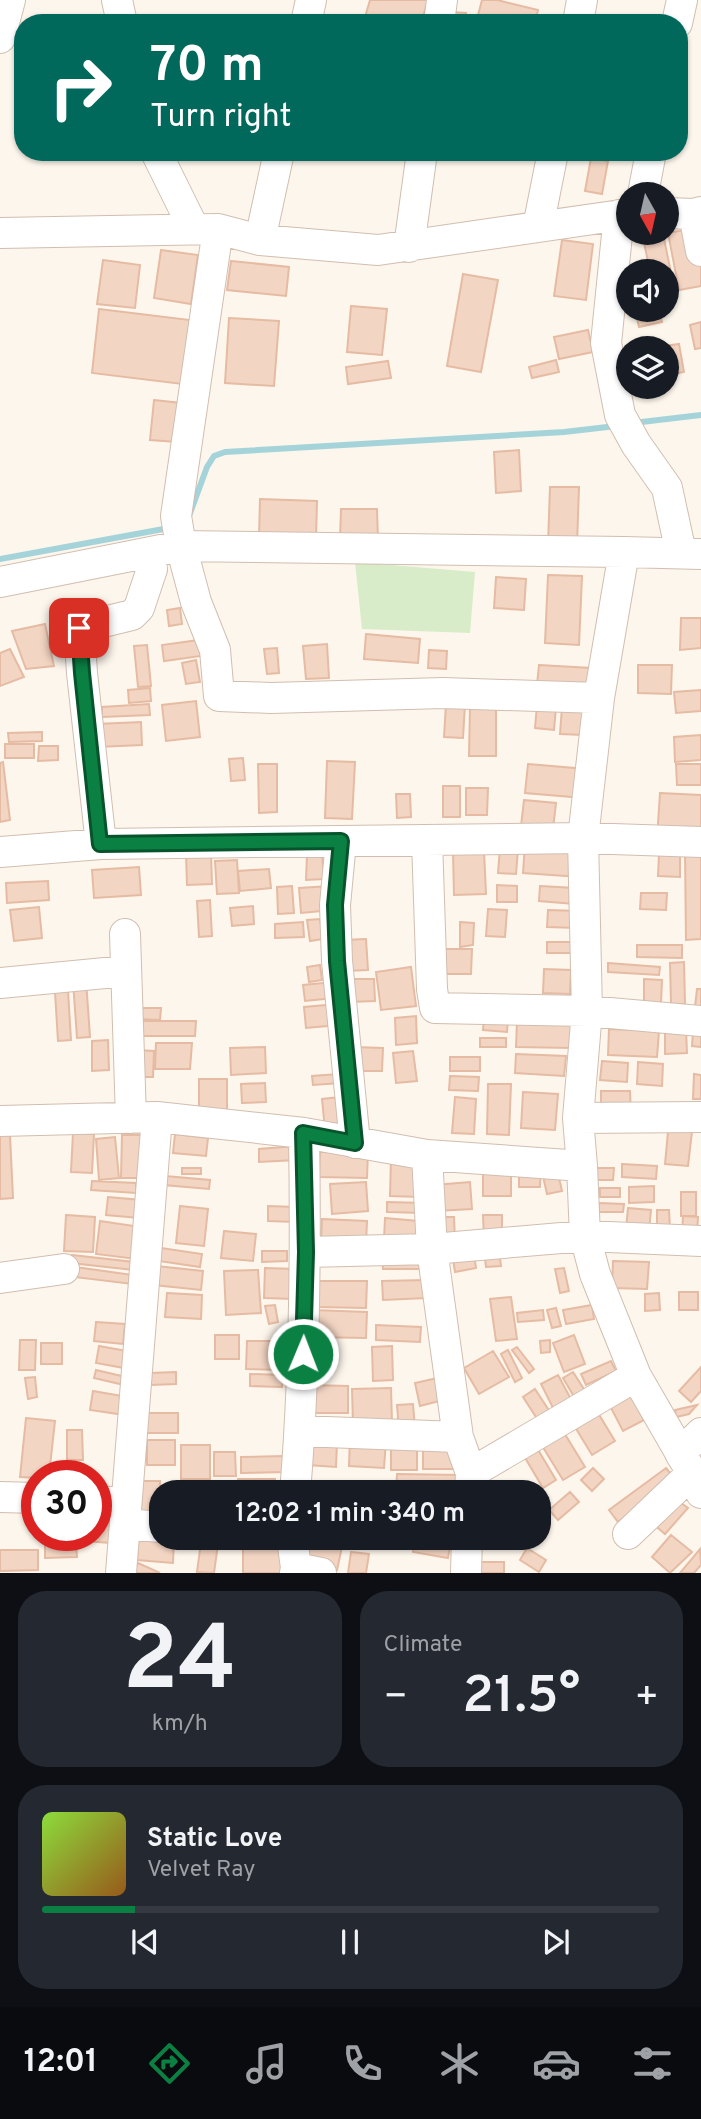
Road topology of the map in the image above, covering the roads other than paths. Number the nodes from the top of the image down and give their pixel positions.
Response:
1 (10, 0) edge
2 (0, 38) edge
3 (162, 161) edge
4 (277, 161) edge
5 (421, 161) edge
6 (551, 161) edge
7 (649, 161) edge
8 (645, 182) edge
9 (687, 213) edge
10 (616, 216) edge
11 (538, 227) junction
12 (206, 229) junction
13 (0, 233) edge
14 (260, 240) junction
15 (620, 245) edge
16 (409, 247) junction
17 (701, 251) edge
18 (179, 532) junction
19 (624, 552) junction
20 (691, 554) edge
21 (152, 569) dead end
22 (0, 582) edge
23 (599, 698) junction
24 (583, 838) junction
25 (427, 840) junction
26 (341, 841) junction
27 (701, 842) edge
28 (100, 844) junction
29 (0, 852) edge
30 (125, 934) dead end
31 (126, 971) junction
32 (0, 984) edge
33 (587, 1011) junction
34 (701, 1021) edge
35 (701, 1117) edge
36 (144, 1118) junction
37 (578, 1118) junction
38 (0, 1121) edge
39 (303, 1133) junction
40 (355, 1143) junction
41 (427, 1155) junction
42 (582, 1166) junction
43 (585, 1237) junction
44 (701, 1241) edge
45 (432, 1249) junction
46 (306, 1252) junction
47 (64, 1269) dead end
48 (0, 1278) edge
49 (636, 1376) junction
50 (300, 1431) junction
51 (458, 1437) junction
52 (695, 1465) edge
53 (296, 1480) edge
54 (469, 1480) edge
55 (475, 1480) edge
56 (0, 1497) edge
57 (21, 1498) edge
58 (115, 1510) edge
59 (149, 1523) edge
60 (628, 1534) dead end
61 (296, 1550) edge
62 (467, 1550) edge
63 (304, 1571) edge
64 (121, 1573) edge
65 (466, 1573) edge

1 - 2 street
3 - 12 street
4 - 14 street
5 - 16 street
6 - 11 street
7 - 8 street
9 - 17 street
10 - 11 street
11 - 16 street
12 - 13 street
12 - 14 street
12 - 18 street
14 - 16 street
15 - 20 street
18 - 19 street
18 - 22 street
18 - 23 street
19 - 20 street
19 - 23 street
21 - 28 street
23 - 24 street
24 - 25 street
24 - 27 street
24 - 33 street
25 - 26 street
25 - 33 street
26 - 28 street
26 - 40 street
28 - 29 street
30 - 31 street
31 - 32 street
31 - 36 street
33 - 34 street
33 - 37 street
35 - 37 street
36 - 38 street
36 - 39 street
36 - 58 street
37 - 42 street
39 - 40 street
39 - 46 street
40 - 41 street
41 - 42 street
41 - 45 street
42 - 43 street
43 - 44 street
43 - 45 street
43 - 49 street
45 - 46 street
45 - 51 street
46 - 50 street
47 - 48 street
49 - 52 street
49 - 55 street
50 - 51 street
50 - 53 street
51 - 54 street
52 - 60 street
56 - 57 street
58 - 59 street
58 - 64 street
61 - 63 street
62 - 65 street

